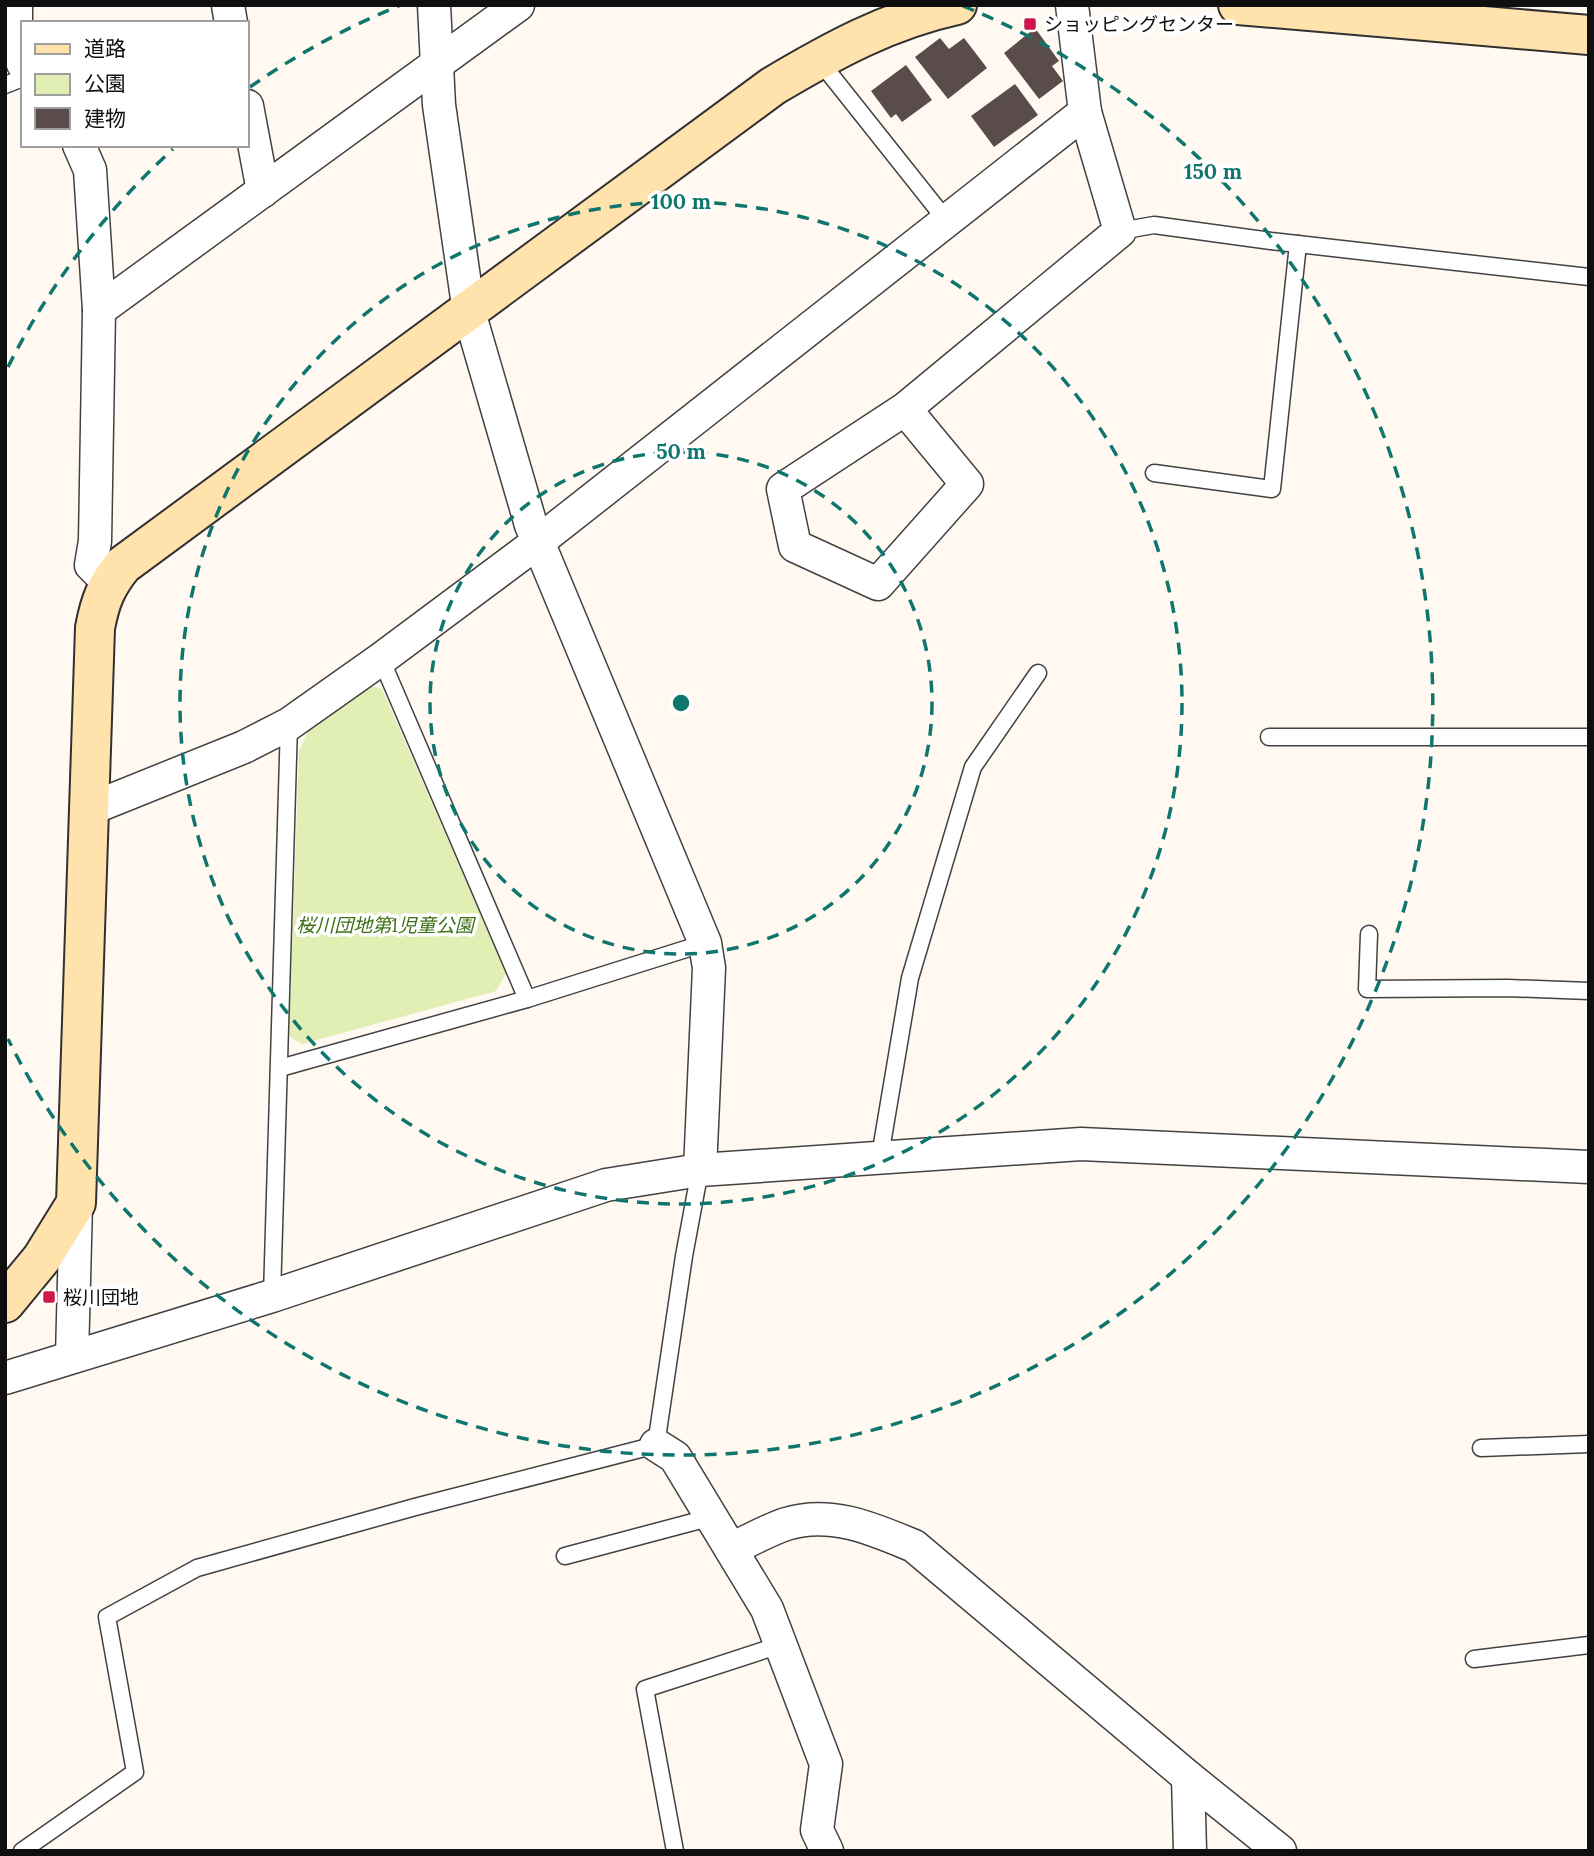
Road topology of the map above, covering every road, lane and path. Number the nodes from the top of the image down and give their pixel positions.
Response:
1 (16, 5) edge
2 (434, 5) edge
3 (518, 5) edge
4 (957, 5) edge
5 (1072, 5) edge
6 (1238, 5) edge
7 (1589, 35) edge
8 (21, 59) edge
9 (818, 59) junction
10 (436, 65) junction
11 (248, 111) edge
12 (1085, 112) junction
13 (80, 147) edge
14 (263, 191) junction
15 (946, 220) junction
16 (1120, 231) junction
17 (1298, 244) junction
18 (1589, 277) edge
19 (99, 310) junction
20 (469, 312) junction
21 (905, 409) junction
22 (1154, 473) dead end
23 (538, 542) junction
24 (109, 583) junction
25 (382, 659) junction
26 (1038, 673) dead end
27 (289, 724) junction
28 (1269, 737) dead end
29 (1589, 737) edge
30 (90, 809) junction
31 (1369, 933) dead end
32 (705, 943) junction
33 (1589, 991) edge
34 (527, 999) junction
35 (280, 1068) junction
36 (880, 1156) junction
37 (1589, 1167) edge
38 (700, 1170) junction
39 (76, 1203) junction
40 (272, 1297) junction
41 (5, 1303) edge
42 (72, 1357) junction
43 (5, 1378) edge
44 (1589, 1444) edge
45 (656, 1446) junction
46 (1481, 1448) dead end
47 (712, 1517) junction
48 (731, 1549) junction
49 (565, 1556) dead end
50 (780, 1645) junction
51 (1589, 1645) edge
52 (1474, 1659) dead end
53 (1188, 1777) junction
54 (22, 1851) edge
55 (675, 1851) edge
56 (826, 1851) edge
57 (1190, 1851) edge
58 (1280, 1851) edge

1 - 8 street
2 - 10 street
3 - 10 street
4 - 9 street
5 - 12 street
6 - 7 street
9 - 15 lane
9 - 20 street
10 - 14 street
10 - 20 street
11 - 14 street
12 - 15 street
12 - 16 street
13 - 19 street
14 - 19 street
15 - 23 street
16 - 17 lane
16 - 21 street
17 - 18 lane
17 - 22 lane
19 - 24 street
20 - 23 street
20 - 24 street
21 - 21 street
23 - 25 street
23 - 32 street
24 - 30 street
25 - 27 street
25 - 34 lane
26 - 36 lane
27 - 30 street
27 - 35 lane
28 - 29 lane
30 - 39 street
31 - 33 lane
32 - 34 lane
32 - 38 street
34 - 35 lane
35 - 40 lane
36 - 37 street
36 - 38 street
38 - 40 street
38 - 45 lane
39 - 41 street
39 - 42 street
40 - 42 street
42 - 43 street
44 - 46 lane
45 - 47 street
45 - 54 lane
47 - 48 street
47 - 49 lane
48 - 50 street
48 - 53 street
50 - 55 lane
50 - 56 street
51 - 52 lane
53 - 57 street
53 - 58 street

